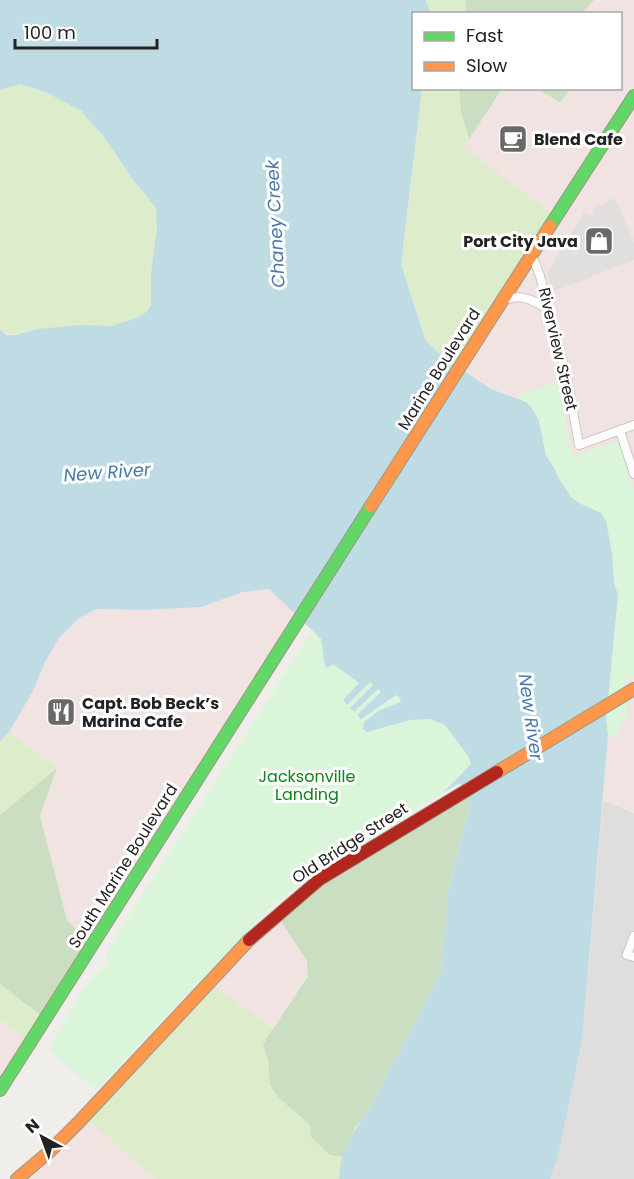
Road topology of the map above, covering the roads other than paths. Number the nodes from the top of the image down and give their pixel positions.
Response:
1 (634, 96) edge
2 (532, 255) junction
3 (502, 301) junction
4 (548, 309) junction
5 (634, 425) edge
6 (620, 430) junction
7 (634, 474) edge
8 (274, 660) joint
9 (629, 692) edge
10 (634, 936) edge
11 (634, 957) edge
12 (0, 1090) edge
13 (20, 1178) edge

1 - 2 main road, Marine Boulevard
2 - 3 main road, Marine Boulevard
2 - 4 street, Riverview Street
3 - 4 street
3 - 8 main road, Marine Boulevard
4 - 6 street, Riverview Street
5 - 6 street
6 - 7 street
8 - 12 main road, South Marine Boulevard
9 - 13 main road, Old Bridge Street
10 - 11 street

